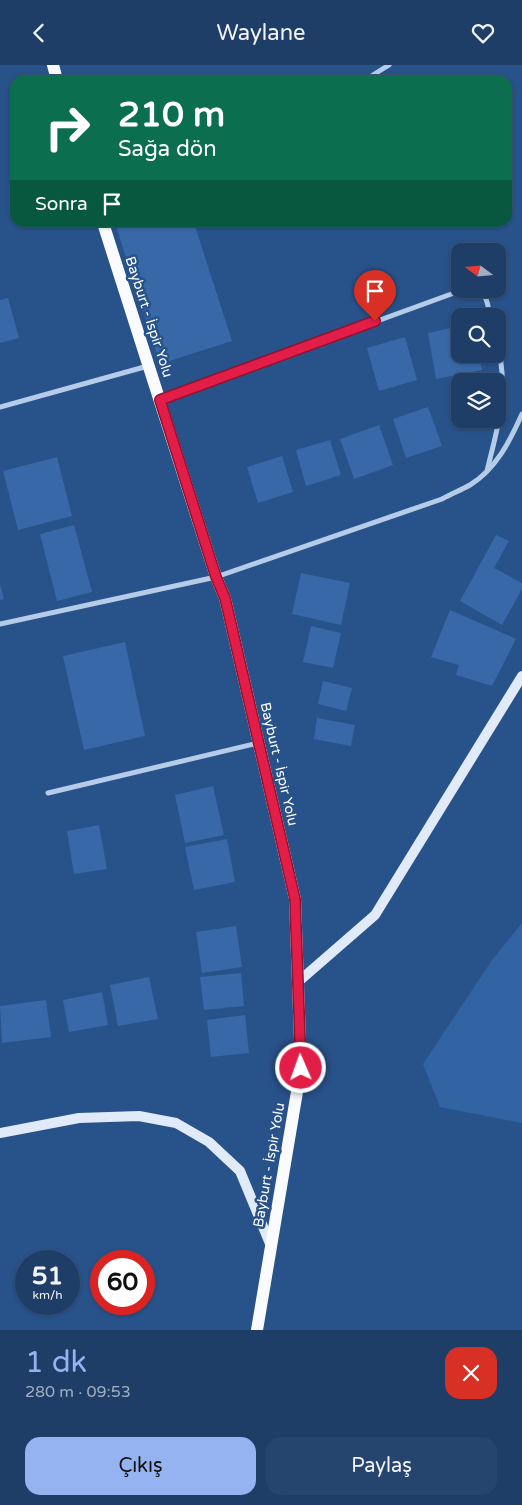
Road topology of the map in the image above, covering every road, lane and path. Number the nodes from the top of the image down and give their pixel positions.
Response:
1 (389, 65) edge
2 (373, 75) edge
3 (104, 227) edge
4 (451, 294) edge
5 (501, 363) edge
6 (148, 365) junction
7 (160, 400) junction
8 (0, 407) edge
9 (522, 414) edge
10 (486, 471) junction
11 (216, 577) junction
12 (0, 623) edge
13 (522, 675) edge
14 (259, 743) junction
15 (48, 793) dead end
16 (298, 982) junction
17 (0, 1133) edge
18 (271, 1246) junction
19 (257, 1330) edge

1 - 2 street
3 - 6 main road, Bayburt - İspir Yolu
4 - 7 street
5 - 10 street
6 - 7 main road, Bayburt - İspir Yolu
6 - 8 street
7 - 11 main road, Bayburt - İspir Yolu
9 - 10 street
10 - 11 street
11 - 12 street
11 - 14 main road, Bayburt - İspir Yolu
13 - 16 main road
14 - 15 street
14 - 16 main road, Bayburt - İspir Yolu
16 - 18 main road, Bayburt - İspir Yolu
17 - 18 main road
18 - 19 main road, Bayburt - İspir Yolu

